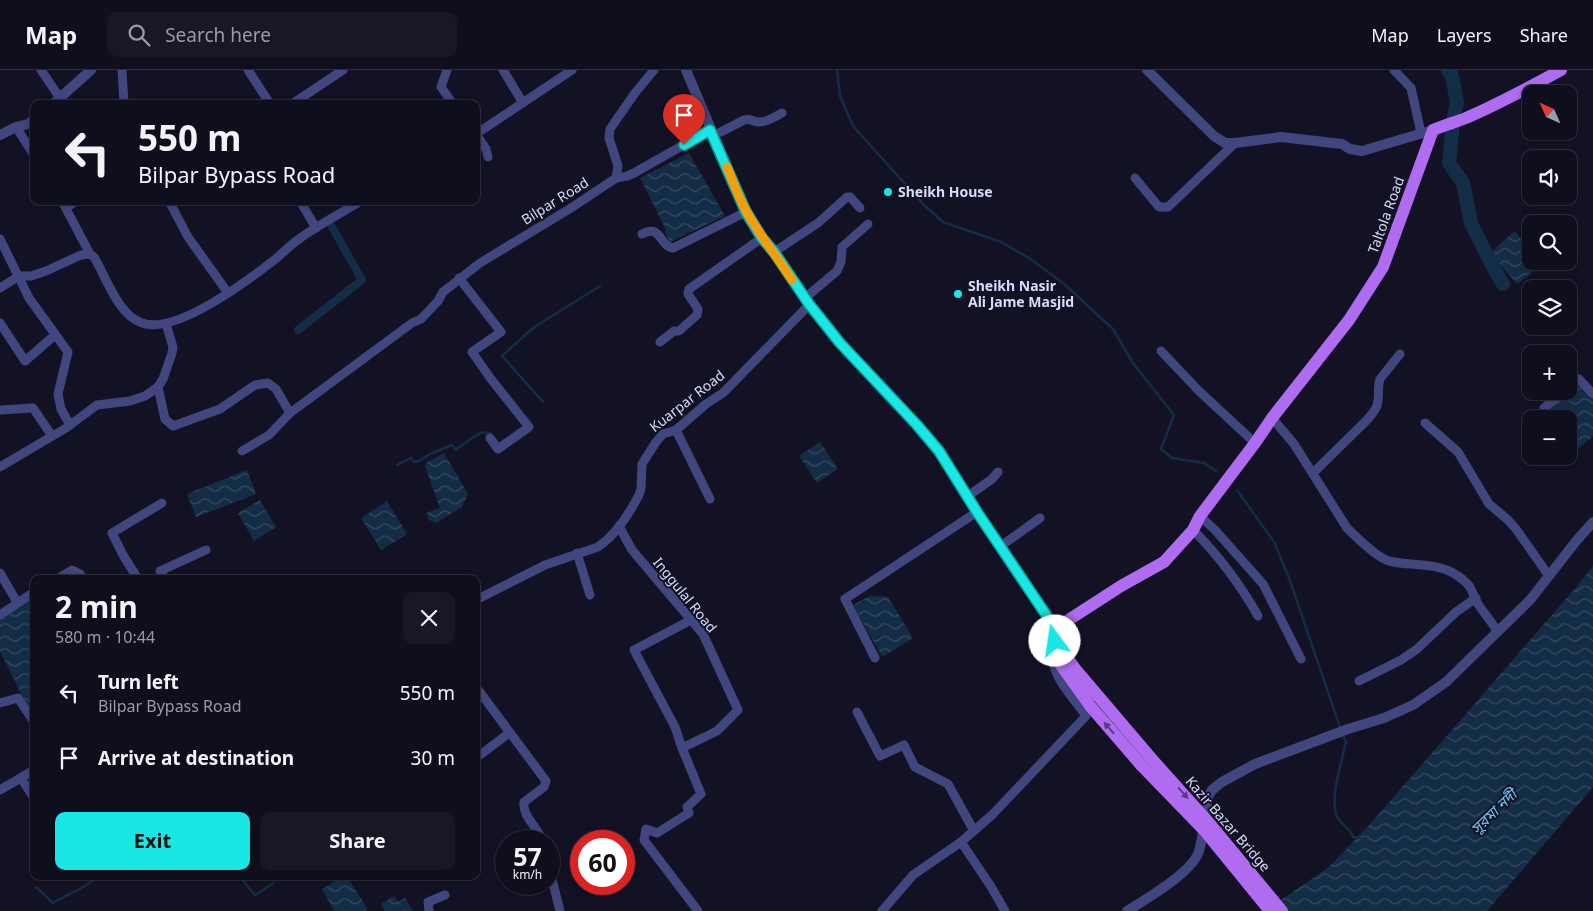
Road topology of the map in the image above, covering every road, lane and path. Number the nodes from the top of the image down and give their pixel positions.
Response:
1 (41, 70) edge
2 (91, 70) edge
3 (122, 70) edge
4 (248, 70) edge
5 (342, 70) edge
6 (447, 70) edge
7 (503, 70) edge
8 (572, 70) edge
9 (654, 70) edge
10 (686, 70) edge
11 (1146, 70) edge
12 (1394, 70) edge
13 (1561, 70) edge
14 (56, 100) edge
15 (58, 100) edge
16 (124, 100) edge
17 (267, 100) edge
18 (298, 100) edge
19 (451, 100) edge
20 (523, 103) junction
21 (782, 114) dead end
22 (30, 123) edge
23 (16, 127) junction
24 (480, 131) edge
25 (1427, 131) junction
26 (712, 133) junction
27 (0, 135) edge
28 (480, 140) edge
29 (1236, 143) junction
30 (30, 149) edge
31 (488, 157) dead end
32 (616, 178) junction
33 (1135, 178) dead end
34 (64, 205) edge
35 (171, 205) edge
36 (302, 205) edge
37 (354, 205) edge
38 (860, 208) dead end
39 (746, 212) junction
40 (868, 224) dead end
41 (316, 228) junction
42 (642, 234) dead end
43 (762, 238) junction
44 (0, 239) edge
45 (774, 252) junction
46 (90, 254) junction
47 (19, 276) junction
48 (459, 278) junction
49 (0, 288) edge
50 (228, 293) junction
51 (807, 301) junction
52 (0, 322) edge
53 (166, 324) junction
54 (55, 335) junction
55 (660, 342) dead end
56 (1160, 351) dead end
57 (1400, 354) dead end
58 (1577, 381) edge
59 (158, 387) junction
60 (1593, 394) edge
61 (1553, 400) edge
62 (1544, 408) dead end
63 (0, 410) edge
64 (290, 413) junction
65 (1272, 418) junction
66 (1425, 423) dead end
67 (70, 425) junction
68 (676, 430) junction
69 (52, 436) junction
70 (490, 438) dead end
71 (1255, 443) junction
72 (242, 452) dead end
73 (0, 467) edge
74 (998, 472) dead end
75 (1313, 473) junction
76 (968, 496) junction
77 (710, 499) dead end
78 (162, 503) dead end
79 (977, 512) junction
80 (1200, 516) junction
81 (1040, 518) dead end
82 (1593, 522) edge
83 (619, 526) junction
84 (1193, 530) junction
85 (1001, 546) junction
86 (206, 550) dead end
87 (577, 553) junction
88 (0, 573) edge
89 (64, 575) edge
90 (81, 575) edge
91 (136, 575) edge
92 (163, 575) edge
93 (1549, 576) junction
94 (30, 594) edge
95 (590, 595) dead end
96 (480, 598) edge
97 (1476, 598) junction
98 (17, 602) junction
99 (0, 614) edge
100 (1258, 616) dead end
101 (691, 620) junction
102 (1498, 632) junction
103 (1055, 642) junction
104 (876, 658) dead end
105 (1301, 659) dead end
106 (1359, 681) dead end
107 (480, 692) edge
108 (0, 703) edge
109 (857, 712) dead end
110 (30, 716) edge
111 (509, 732) junction
112 (682, 748) junction
113 (480, 755) edge
114 (1145, 761) junction
115 (30, 772) edge
116 (20, 778) junction
117 (0, 790) edge
118 (30, 792) edge
119 (537, 830) edge
120 (974, 831) junction
121 (961, 842) junction
122 (445, 895) dead end
123 (556, 895) edge
124 (429, 911) edge
125 (560, 911) edge
126 (698, 911) edge
127 (882, 911) edge
128 (1004, 911) edge
129 (1127, 911) edge
130 (1270, 911) edge
131 (1282, 911) edge

1 - 14 street
2 - 15 street
3 - 16 street
4 - 17 street
5 - 18 street
6 - 19 street
7 - 20 street
8 - 20 street
9 - 32 street
10 - 26 street
11 - 29 street
12 - 25 street
13 - 25 main road
20 - 24 street
21 - 26 street, Bilpar Road
22 - 23 street
23 - 27 street
23 - 30 street
25 - 29 street
25 - 65 main road, Taltola Road
26 - 32 street, Bilpar Road
26 - 39 street
28 - 31 street
29 - 33 street
32 - 48 street, Bilpar Road
34 - 46 street
35 - 50 street
36 - 41 street
37 - 41 street
38 - 45 street
39 - 42 street
39 - 43 street
40 - 51 street, Kuarpar Road
41 - 50 street
43 - 45 street
43 - 55 street
44 - 47 street
45 - 51 street
46 - 47 street
46 - 53 street
47 - 49 street
47 - 54 street
48 - 64 street, Bilpar Road
48 - 70 street
50 - 53 street
51 - 68 street, Kuarpar Road
51 - 76 street
52 - 54 street
53 - 59 street
54 - 67 street
56 - 71 street
57 - 75 street
58 - 60 street
59 - 64 street
59 - 67 street
61 - 62 street
63 - 69 street
64 - 72 street, Bilpar Road
65 - 71 main road, Taltola Road
65 - 75 street
66 - 93 street
67 - 69 street
68 - 77 street
68 - 83 street, Kuarpar Road
69 - 73 street
71 - 80 main road, Taltola Road
74 - 76 street
75 - 97 street
76 - 79 street
78 - 91 street
79 - 85 street
79 - 104 street
80 - 84 main road, Taltola Road
80 - 105 street
81 - 85 street
82 - 93 street
83 - 87 street, Kuarpar Road
83 - 101 street, Inggulal Road
84 - 100 street
84 - 103 main road, Taltola Road
85 - 103 street
86 - 92 street
87 - 95 street
87 - 96 street, Kuarpar Road
88 - 98 street
89 - 90 street
93 - 102 street
94 - 98 street
97 - 102 street
97 - 106 street
98 - 99 street
101 - 112 street, Inggulal Road
101 - 112 street
102 - 129 street
103 - 114 main road
103 - 120 street
107 - 111 street
108 - 110 street
109 - 120 street
111 - 113 street
111 - 119 street
112 - 126 street
114 - 130 main road, bridge
114 -> 131 main road, Kazir Bazar Bridge, bridge
115 - 116 street
116 - 117 street
116 - 118 street
120 - 121 street
121 - 127 street
121 - 128 street
122 - 124 street
123 - 125 street

